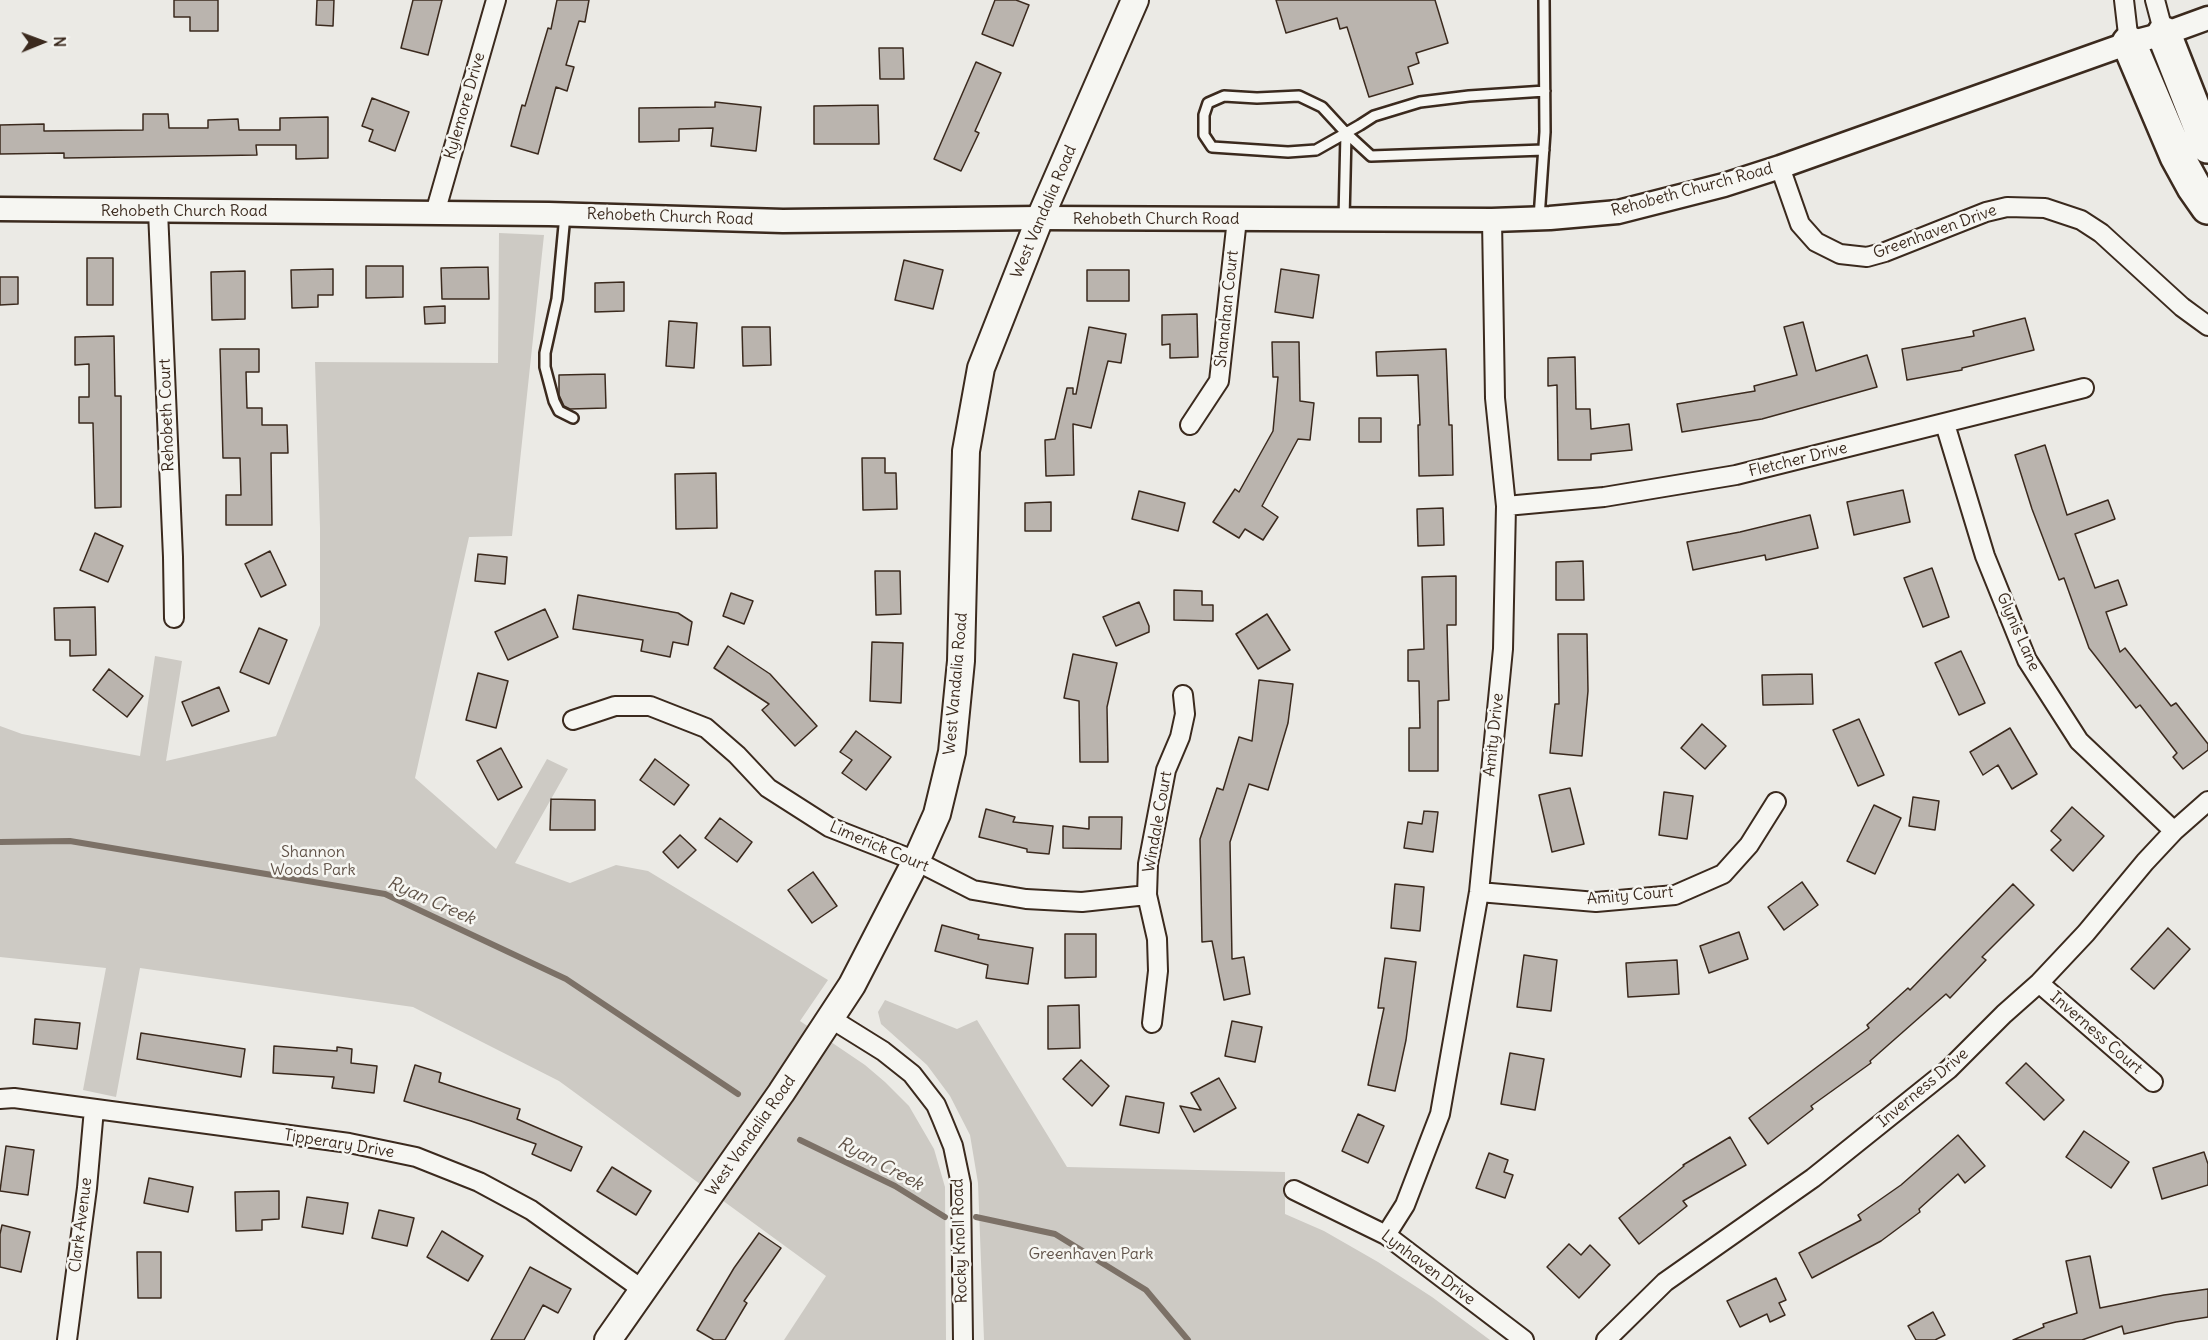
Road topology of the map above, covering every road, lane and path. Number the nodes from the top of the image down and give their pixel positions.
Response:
1 (496, 0) edge
2 (1136, 0) edge
3 (1544, 0) edge
4 (2124, 0) edge
5 (2155, 0) edge
6 (2208, 18) edge
7 (2164, 34) junction
8 (2129, 43) junction
9 (1545, 91) junction
10 (1346, 133) junction
11 (2208, 146) edge
12 (1544, 150) junction
13 (1780, 167) junction
14 (2208, 207) edge
15 (0, 209) edge
16 (158, 211) junction
17 (435, 213) junction
18 (565, 214) junction
19 (1040, 218) junction
20 (1539, 218) junction
21 (1237, 219) junction
22 (1344, 219) junction
23 (1492, 220) junction
24 (2208, 326) edge
25 (2084, 388) dead end
26 (573, 418) dead end
27 (1945, 424) junction
28 (1190, 425) dead end
29 (1506, 506) junction
30 (174, 618) dead end
31 (1182, 695) dead end
32 (573, 720) dead end
33 (2208, 801) edge
34 (1776, 802) dead end
35 (2174, 831) junction
36 (916, 861) junction
37 (1479, 891) junction
38 (1147, 895) junction
39 (2039, 983) junction
40 (830, 1018) junction
41 (1152, 1023) dead end
42 (2153, 1082) dead end
43 (0, 1099) edge
44 (94, 1109) junction
45 (1294, 1190) dead end
46 (1386, 1234) junction
47 (643, 1290) junction
48 (66, 1340) edge
49 (608, 1340) edge
50 (963, 1340) edge
51 (1524, 1340) edge
52 (1606, 1340) edge

1 - 17 street, Kylemore Drive
2 - 19 main road, West Vandalia Road
3 - 9 lane
4 - 8 street
5 - 7 street
6 - 7 street, Rehobeth Church Road
7 - 8 street, Rehobeth Church Road
7 - 11 highway
8 - 13 street, Rehobeth Church Road
8 - 14 highway
9 - 10 lane
9 - 12 lane
10 - 10 lane
10 - 12 lane
10 - 22 lane
12 - 20 lane
13 - 20 street, Rehobeth Church Road
13 - 24 street, Greenhaven Drive
15 - 16 street, Rehobeth Church Road
16 - 17 street, Rehobeth Church Road
16 - 30 street, Rehobeth Court
17 - 18 street, Rehobeth Church Road
18 - 19 street, Rehobeth Church Road
18 - 26 lane
19 - 21 street, Rehobeth Church Road
19 - 36 main road, West Vandalia Road
20 - 23 street, Rehobeth Church Road
21 - 22 street, Rehobeth Church Road
21 - 28 street, Shanahan Court
22 - 23 street, Rehobeth Church Road
23 - 29 street, Amity Drive
25 - 27 street, Fletcher Drive
27 - 29 street, Fletcher Drive
27 - 35 street, Glynis Lane
29 - 37 street, Amity Drive
31 - 38 street, Windale Court
32 - 36 street, Limerick Court
33 - 35 street, Inverness Drive
34 - 37 street, Amity Court
35 - 39 street, Inverness Drive
36 - 38 street, Limerick Court
36 - 40 main road, West Vandalia Road
37 - 46 street, Amity Drive
38 - 41 street, Windale Court
39 - 42 street, Inverness Court
39 - 52 street, Inverness Drive
40 - 47 main road, West Vandalia Road
40 - 50 street, Rocky Knoll Road
43 - 44 street, Tipperary Drive
44 - 47 street, Tipperary Drive
44 - 48 street, Clark Avenue
45 - 46 street, Lynhaven Drive
46 - 51 street, Lynhaven Drive
47 - 49 main road, West Vandalia Road

